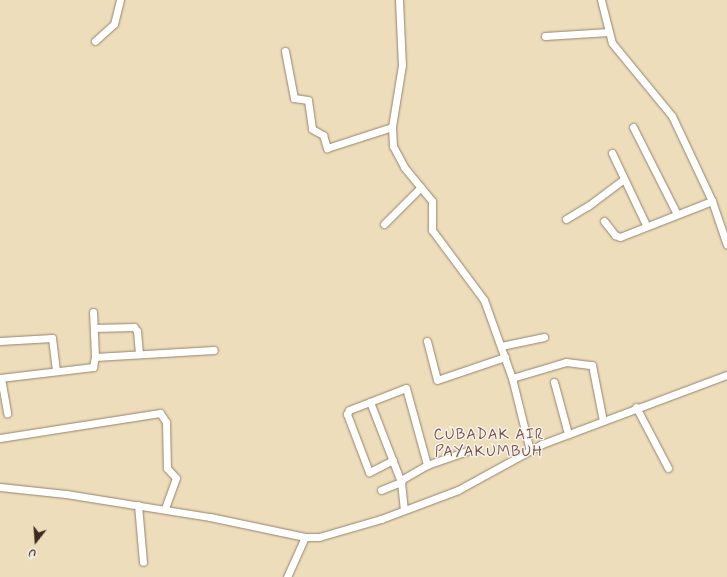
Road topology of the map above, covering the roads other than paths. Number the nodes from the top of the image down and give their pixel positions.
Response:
1 (120, 0) edge
2 (399, 0) edge
3 (601, 0) edge
4 (608, 32) junction
5 (545, 36) dead end
6 (95, 42) dead end
7 (285, 51) dead end
8 (392, 127) junction
9 (633, 127) dead end
10 (612, 153) dead end
11 (624, 179) junction
12 (422, 187) junction
13 (712, 201) junction
14 (677, 214) junction
15 (566, 219) dead end
16 (604, 221) dead end
17 (384, 224) dead end
18 (646, 225) junction
19 (727, 245) edge
20 (93, 312) dead end
21 (94, 328) junction
22 (544, 337) dead end
23 (427, 341) dead end
24 (0, 342) edge
25 (501, 346) junction
26 (214, 350) dead end
27 (138, 354) junction
28 (95, 357) junction
29 (505, 357) junction
30 (56, 370) junction
31 (727, 375) edge
32 (0, 378) edge
33 (512, 378) junction
34 (554, 382) dead end
35 (370, 402) junction
36 (636, 407) junction
37 (7, 413) dead end
38 (603, 421) junction
39 (568, 434) junction
40 (0, 438) edge
41 (467, 451) dead end
42 (530, 451) junction
43 (393, 460) junction
44 (427, 464) junction
45 (668, 468) dead end
46 (401, 481) junction
47 (0, 487) edge
48 (380, 490) dead end
49 (138, 505) junction
50 (165, 509) junction
51 (404, 510) junction
52 (305, 537) junction
53 (144, 562) dead end
54 (287, 577) edge

1 - 6 street
2 - 8 street
3 - 4 street
4 - 5 street
4 - 13 street
7 - 8 street
8 - 12 street
9 - 14 street
10 - 11 street
11 - 15 street
11 - 18 street
12 - 17 street
12 - 25 street
13 - 14 street
13 - 19 street
14 - 18 street
16 - 18 street
20 - 21 street
21 - 27 street
21 - 28 street
22 - 25 street
23 - 29 street
24 - 30 street
25 - 29 street
26 - 27 street
27 - 28 street
28 - 30 street
29 - 33 street
30 - 32 street
31 - 36 street
32 - 37 street
33 - 38 street
33 - 42 street
34 - 39 street
35 - 43 street
35 - 43 street
35 - 44 street
36 - 38 street
36 - 45 street
38 - 39 street
39 - 42 street
40 - 50 street
41 - 44 street
42 - 51 street
43 - 46 street
44 - 46 street
46 - 48 street
46 - 51 street
47 - 49 street
49 - 50 street
49 - 53 street
50 - 52 street
51 - 52 street
52 - 54 street

